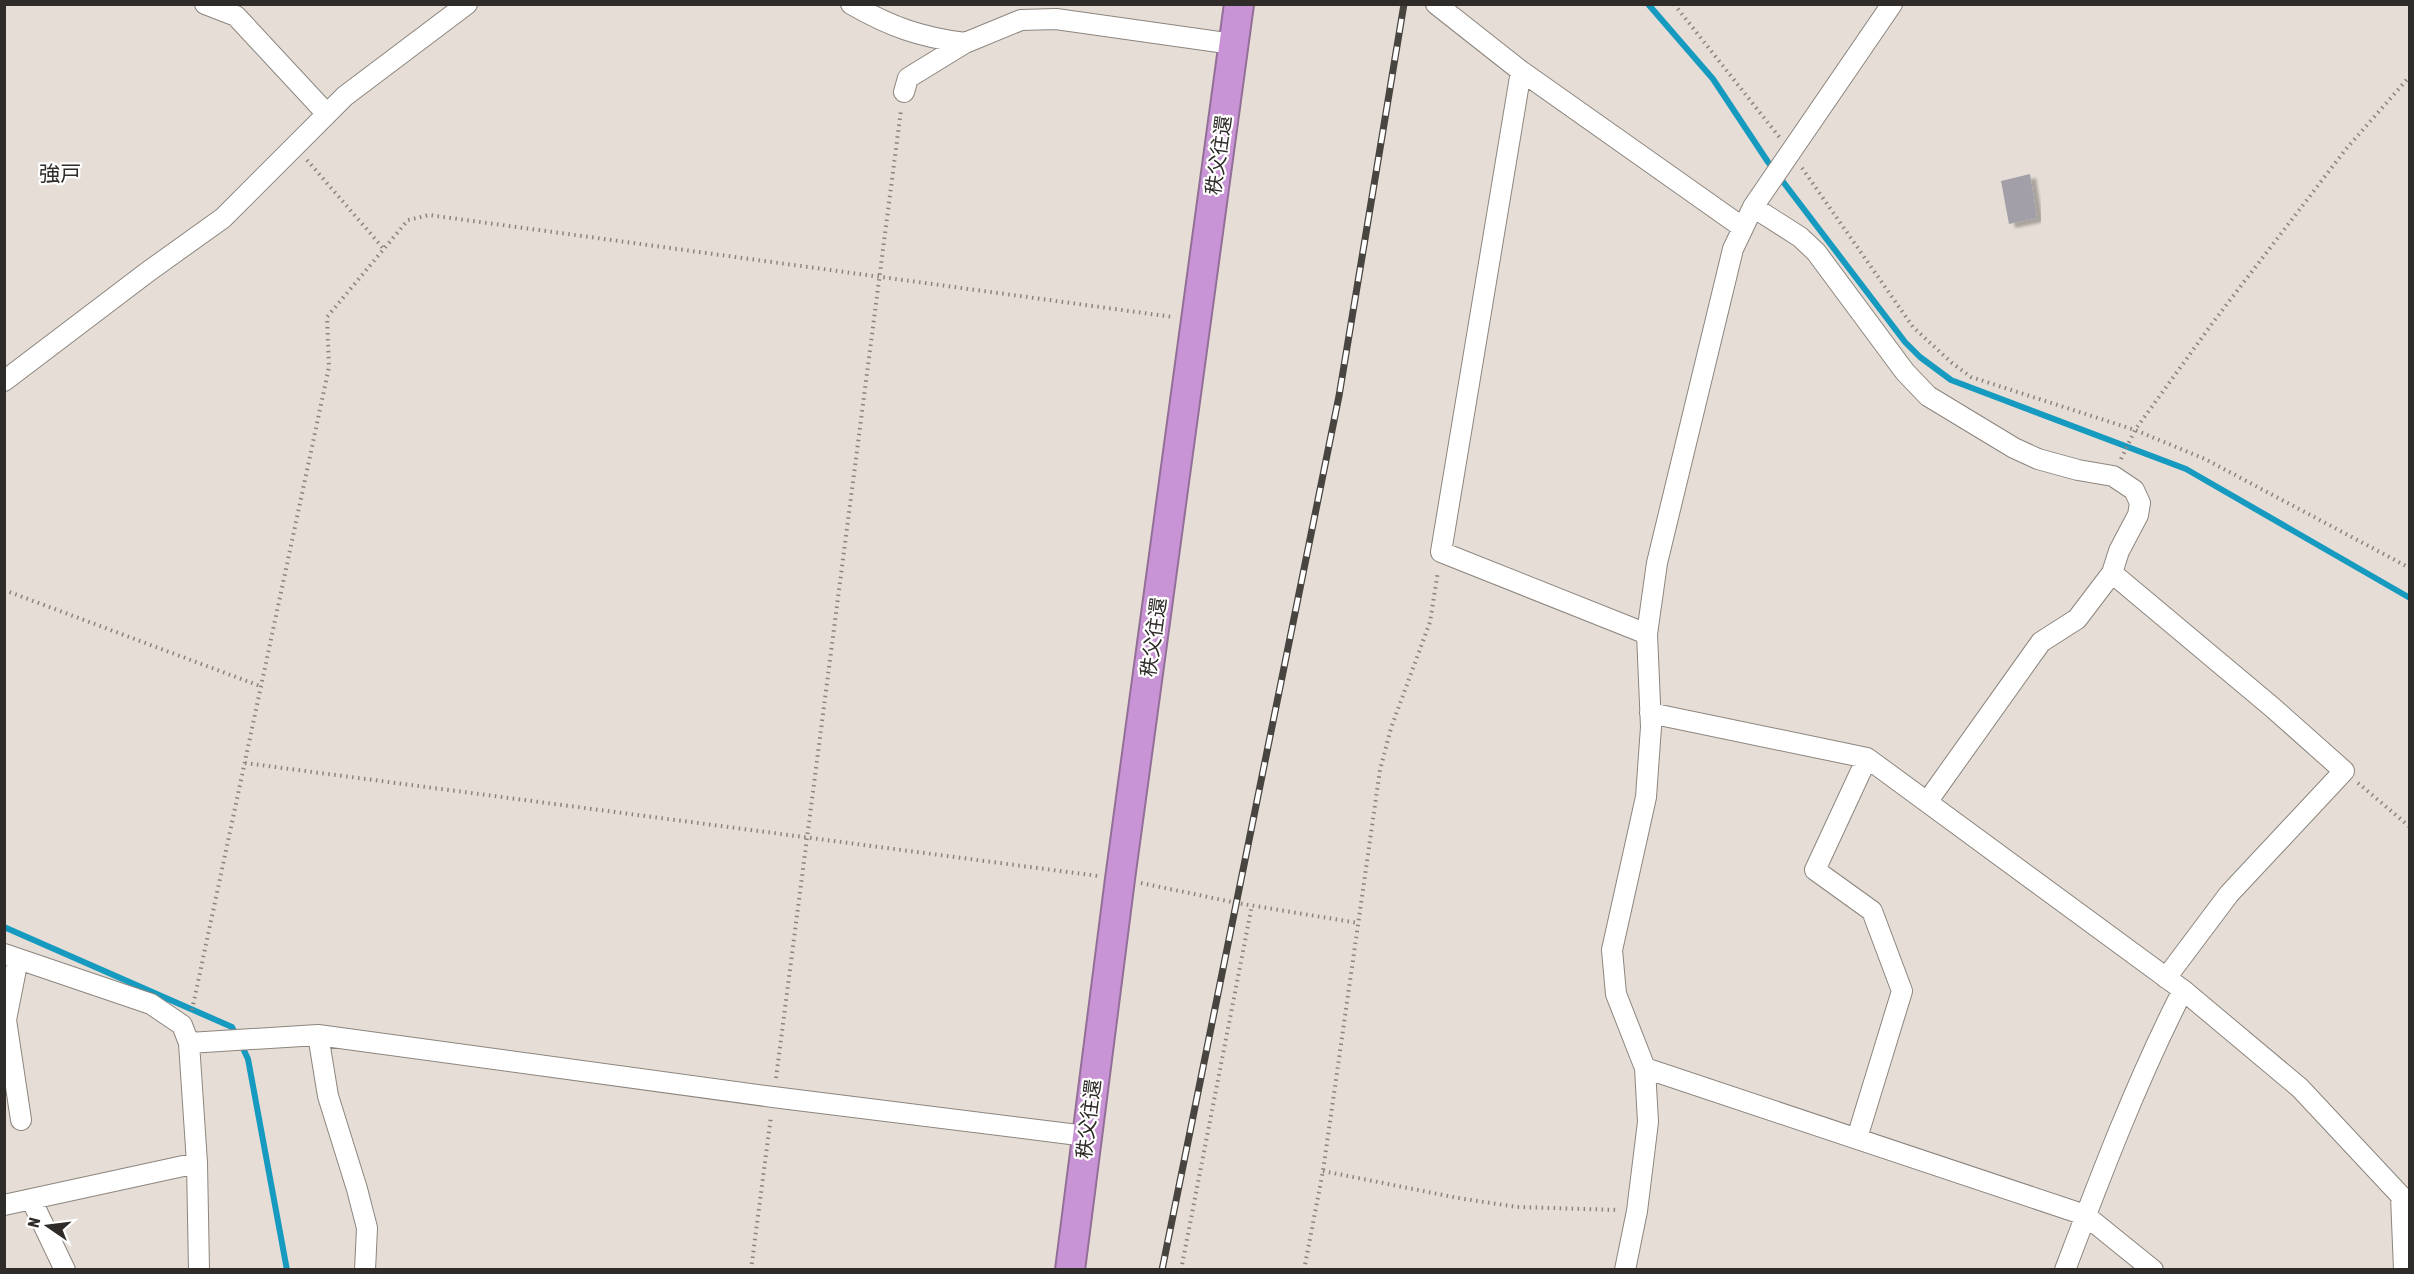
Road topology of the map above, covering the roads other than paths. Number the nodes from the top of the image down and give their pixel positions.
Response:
1 (205, 4) edge
2 (467, 4) edge
3 (851, 4) edge
4 (1239, 4) edge
5 (1436, 4) edge
6 (1892, 4) edge
7 (1056, 12) edge
8 (965, 43) junction
9 (1233, 44) junction
10 (1521, 72) junction
11 (904, 92) road end
12 (327, 114) junction
13 (1753, 207) junction
14 (1742, 227) junction
15 (4, 381) edge
16 (2112, 573) junction
17 (1647, 634) junction
18 (1650, 713) junction
19 (1867, 758) junction
20 (1927, 802) junction
21 (11, 957) edge
22 (2166, 978) junction
23 (2183, 990) junction
24 (318, 1035) junction
25 (189, 1044) junction
26 (1645, 1068) junction
27 (21, 1120) dead end
28 (1086, 1136) junction
29 (1857, 1138) junction
30 (197, 1163) junction
31 (31, 1199) junction
32 (4, 1205) edge
33 (2085, 1215) junction
34 (65, 1269) edge
35 (199, 1269) edge
36 (365, 1269) edge
37 (1070, 1269) edge
38 (1625, 1269) edge
39 (2065, 1269) edge
40 (2153, 1269) edge
41 (2404, 1269) edge

1 - 12 street
2 - 12 street
3 - 8 street
4 - 9 highway, 秩父往還
5 - 10 street
6 - 13 street
7 - 8 street
7 - 9 street
8 - 11 street
9 - 28 highway, 秩父往還
10 - 14 street
10 - 17 street
12 - 15 street
13 - 14 street
13 - 16 street
14 - 17 street
16 - 20 street
16 - 22 street
17 - 18 street
18 - 19 street
18 - 26 street
19 - 20 street
19 - 29 street
20 - 22 street
21 - 25 street
21 - 27 street
22 - 23 street
23 - 33 street
23 - 41 street
24 - 25 street
24 - 28 street
24 - 36 street
25 - 30 street
26 - 29 street
26 - 38 street
28 - 37 highway, 秩父往還
29 - 33 street
30 - 31 street
30 - 35 street
31 - 32 street
31 - 34 street
33 - 39 street
33 - 40 street

